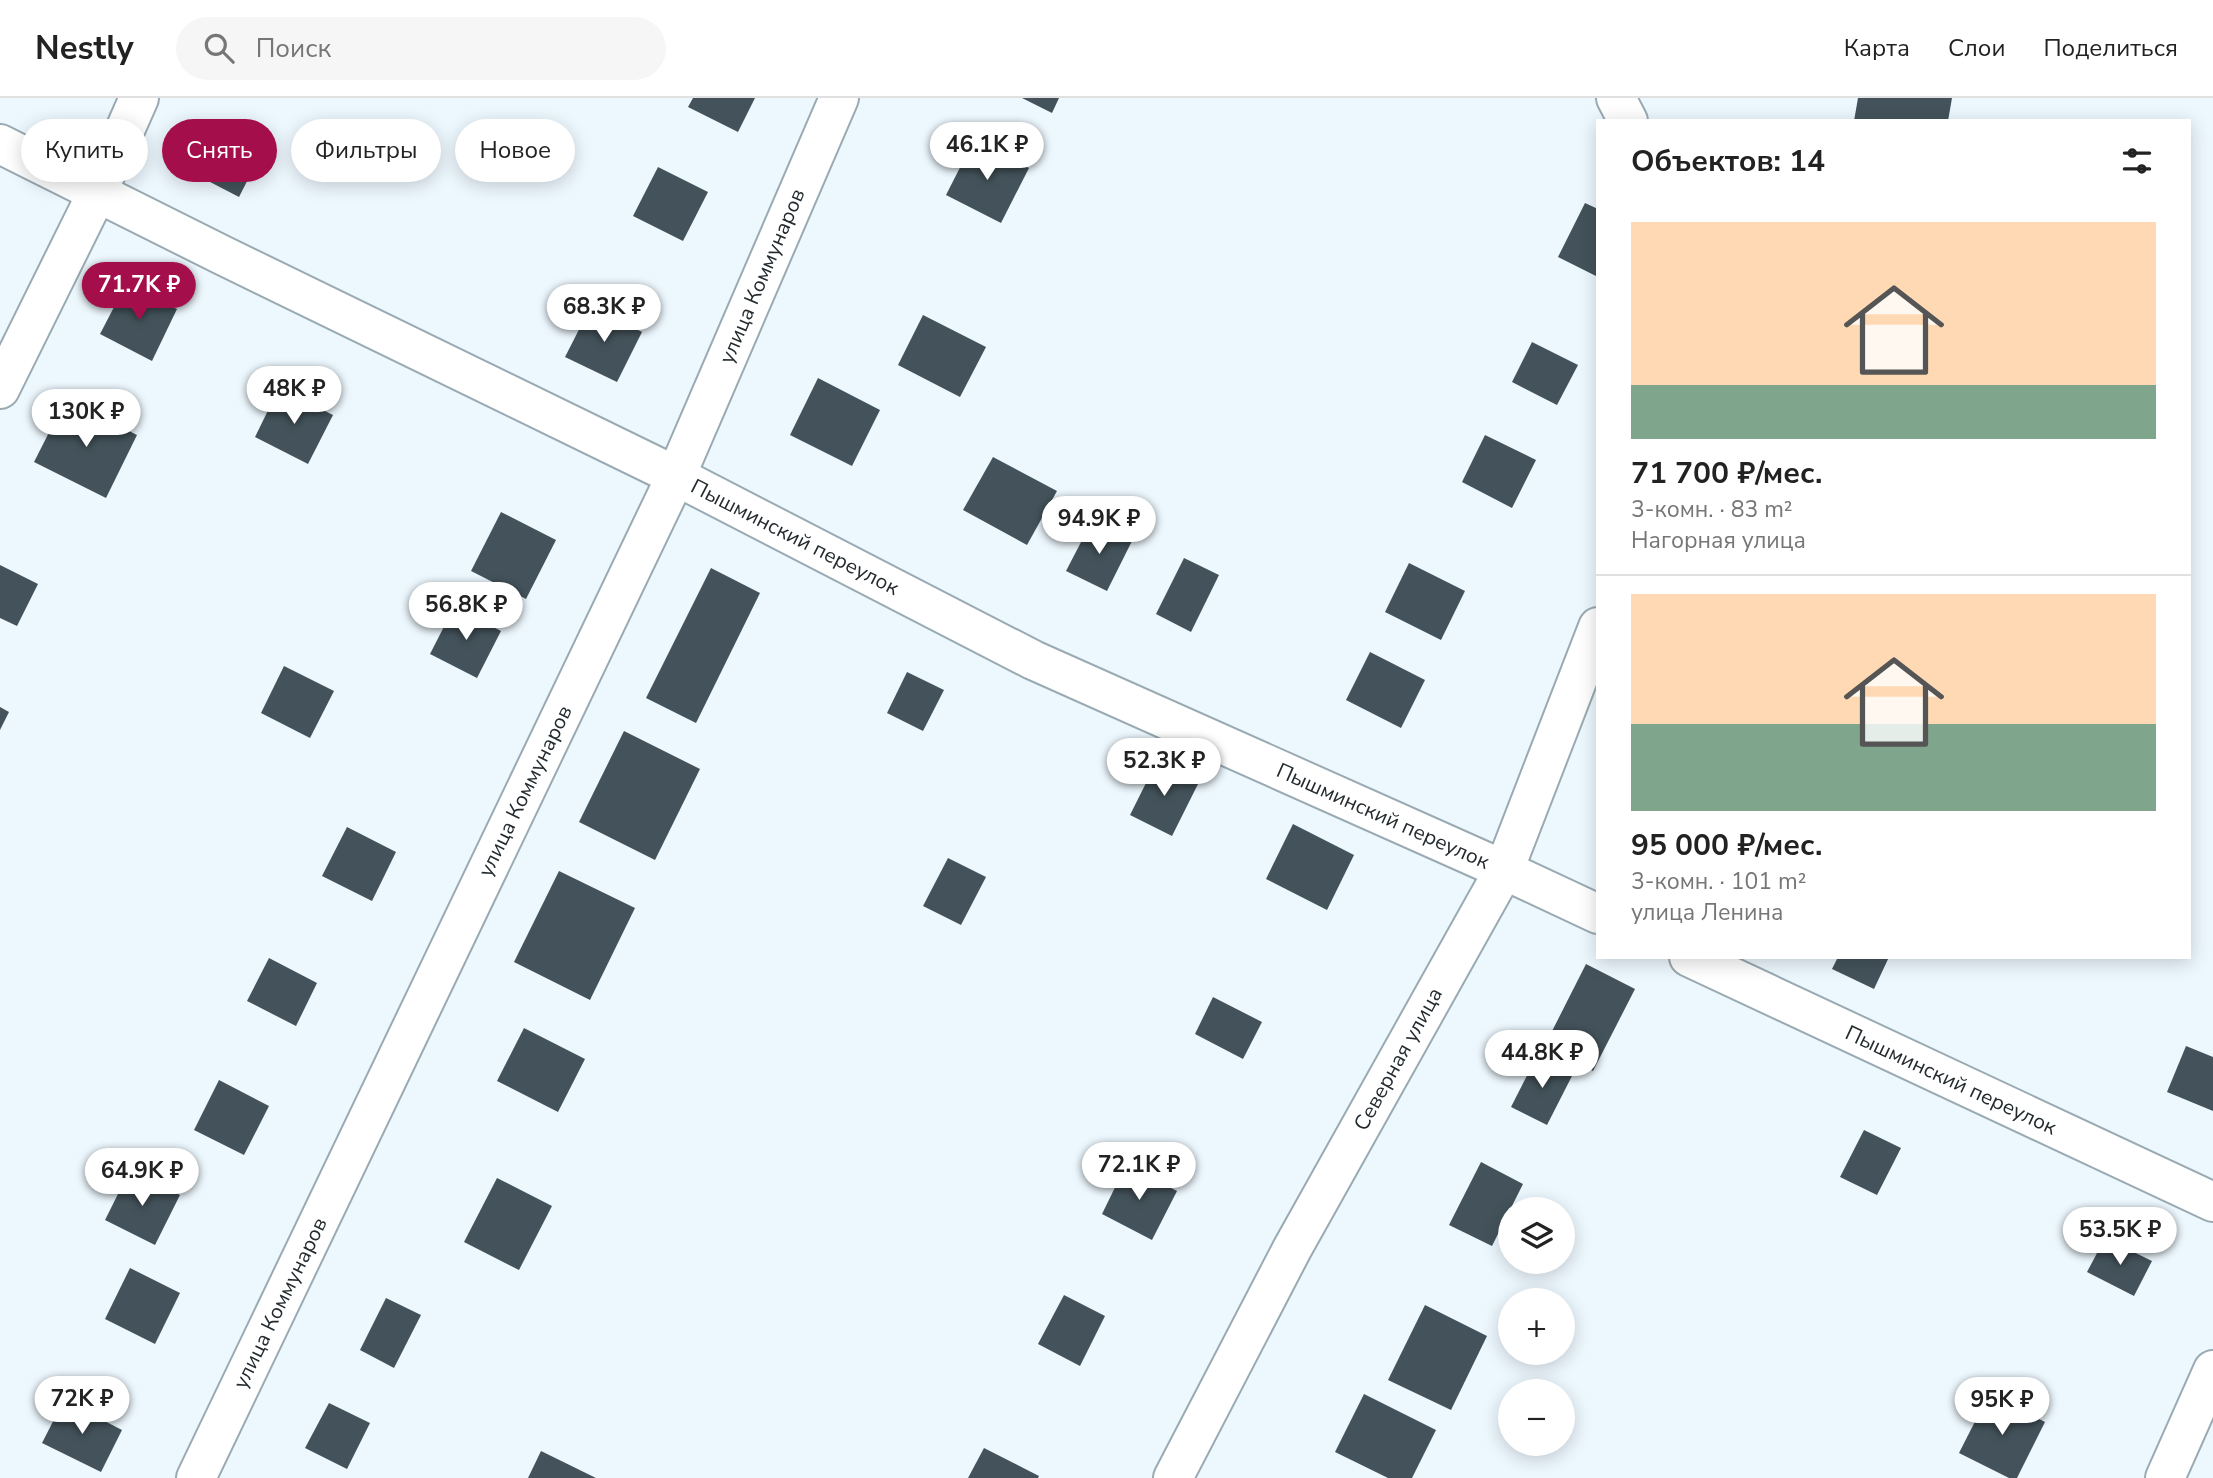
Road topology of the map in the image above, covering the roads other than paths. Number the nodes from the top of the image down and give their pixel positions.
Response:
1 (139, 98) edge
2 (839, 98) edge
3 (1616, 98) edge
4 (1627, 119) edge
5 (0, 144) edge
6 (98, 191) junction
7 (0, 389) edge
8 (676, 476) junction
9 (1596, 632) edge
10 (1504, 870) junction
11 (1596, 913) edge
12 (1693, 959) edge
13 (2213, 1202) edge
14 (2213, 1370) edge
15 (196, 1478) edge
16 (1173, 1478) edge
17 (2165, 1478) edge

1 - 6 street
2 - 8 street, улица Коммунаров
3 - 4 street
5 - 6 street, Пышминский переулок
6 - 7 street
6 - 8 street, Пышминский переулок
8 - 10 street, Пышминский переулок
8 - 15 street, улица Коммунаров
9 - 10 street, Северная улица
10 - 11 street, Пышминский переулок
10 - 16 street, Северная улица
12 - 13 street, Пышминский переулок
14 - 17 street

